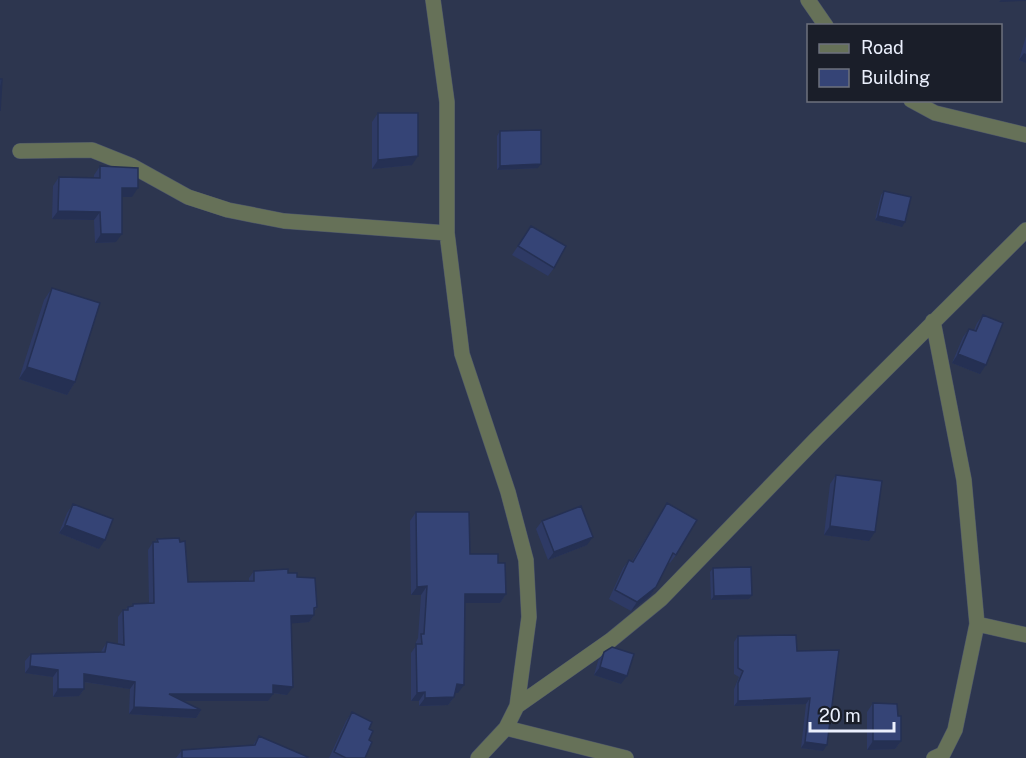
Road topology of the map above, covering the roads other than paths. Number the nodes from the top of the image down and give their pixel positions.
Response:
1 (434, 0) edge
2 (808, 0) edge
3 (825, 24) edge
4 (915, 102) edge
5 (1026, 135) edge
6 (20, 151) dead end
7 (1026, 230) edge
8 (447, 233) junction
9 (933, 321) junction
10 (977, 624) junction
11 (1026, 635) edge
12 (517, 706) junction
13 (506, 728) junction
14 (478, 758) edge
15 (626, 758) edge
16 (934, 758) edge

1 - 8 street
2 - 3 street
4 - 5 street
6 - 8 street
7 - 9 street
8 - 12 street
9 - 10 street
9 - 12 street
10 - 11 street
10 - 16 street
12 - 13 street
13 - 14 street
13 - 15 street

